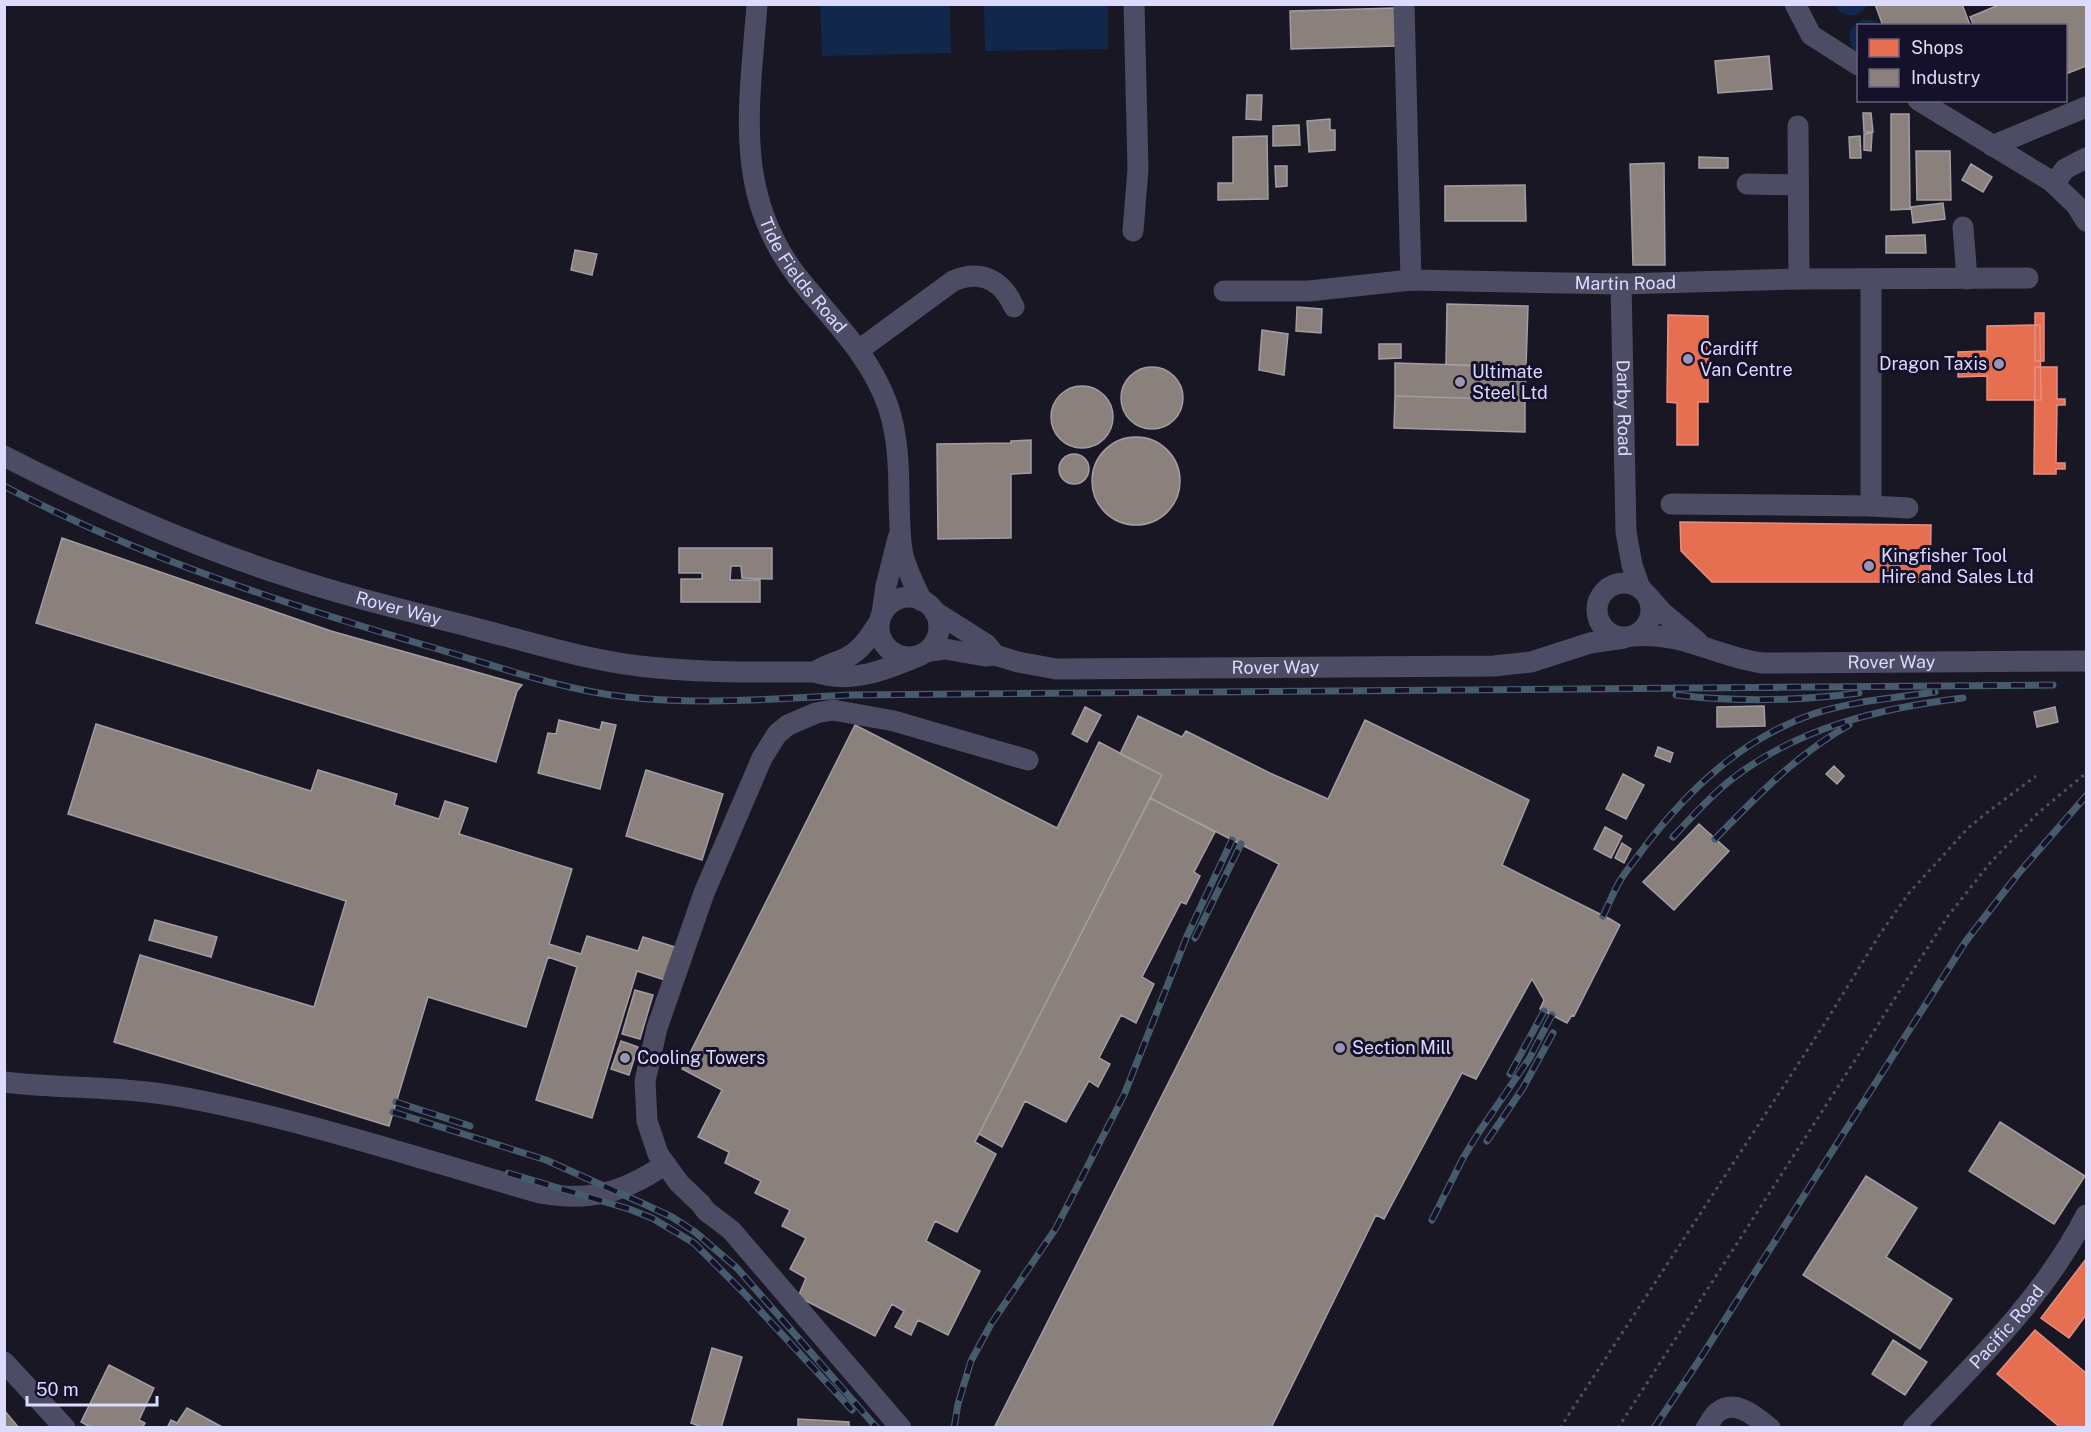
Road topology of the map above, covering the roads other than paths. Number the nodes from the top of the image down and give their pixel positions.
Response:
1 (757, 4) edge
2 (1134, 4) edge
3 (1404, 4) edge
4 (1795, 4) edge
5 (1857, 64) edge
6 (1921, 102) edge
7 (2086, 106) edge
8 (1798, 126) dead end
9 (1992, 146) junction
10 (2086, 158) edge
11 (1748, 184) dead end
12 (2054, 184) junction
13 (1798, 185) junction
14 (2086, 221) edge
15 (1963, 227) dead end
16 (1133, 231) dead end
17 (2028, 278) dead end
18 (1799, 279) junction
19 (1967, 279) junction
20 (1411, 280) junction
21 (1871, 280) junction
22 (1621, 284) junction
23 (1224, 291) dead end
24 (1014, 307) dead end
25 (859, 350) junction
26 (4, 456) edge
27 (1671, 504) dead end
28 (1871, 506) junction
29 (1908, 508) dead end
30 (900, 532) junction
31 (1626, 532) junction
32 (1644, 591) junction
33 (1601, 599) junction
34 (928, 606) junction
35 (881, 617) junction
36 (1629, 637) junction
37 (1700, 644) junction
38 (924, 653) junction
39 (1556, 653) junction
40 (995, 655) junction
41 (2086, 661) edge
42 (815, 672) junction
43 (1028, 760) dead end
44 (4, 1082) edge
45 (664, 1165) junction
46 (2086, 1215) edge
47 (4, 1362) edge
48 (65, 1428) edge
49 (901, 1428) edge
50 (1706, 1428) edge
51 (1770, 1428) edge
52 (1913, 1428) edge

1 - 25 street, Tide Fields Road
2 - 16 street
3 - 20 street
4 - 5 street
6 - 9 street
7 - 9 street
8 - 13 street
9 - 12 street
10 - 12 street
11 - 13 street
12 - 14 street
13 - 18 street
15 - 19 street
17 - 19 street, Martin Road
18 - 21 street, Martin Road
18 - 22 street, Martin Road
19 - 21 street, Martin Road
20 - 22 street, Martin Road
20 - 23 street, Martin Road
21 - 28 street
22 - 31 street, Darby Road
24 - 25 street
25 - 30 street, Tide Fields Road
26 - 42 street, Rover Way
27 - 28 street
28 - 29 street
30 - 34 street, Tide Fields Road
30 - 35 street, Tide Fields Road
31 - 32 street, Darby Road
31 - 33 street, Darby Road
32 - 33 street
32 - 36 street
32 - 37 street, Rover Way
33 - 36 street
33 - 39 street, Rover Way
34 - 35 street
34 - 38 street
34 - 40 street, Rover Way
35 - 38 street
35 - 42 street, Rover Way
36 - 37 street, Rover Way
36 - 39 street, Rover Way
37 - 41 street, Rover Way
38 - 40 street, Rover Way
38 - 42 street, Rover Way
39 - 40 street, Rover Way
43 - 45 street
44 - 45 street
45 - 49 street
46 - 52 street, Pacific Road
47 - 48 street
50 - 51 street

